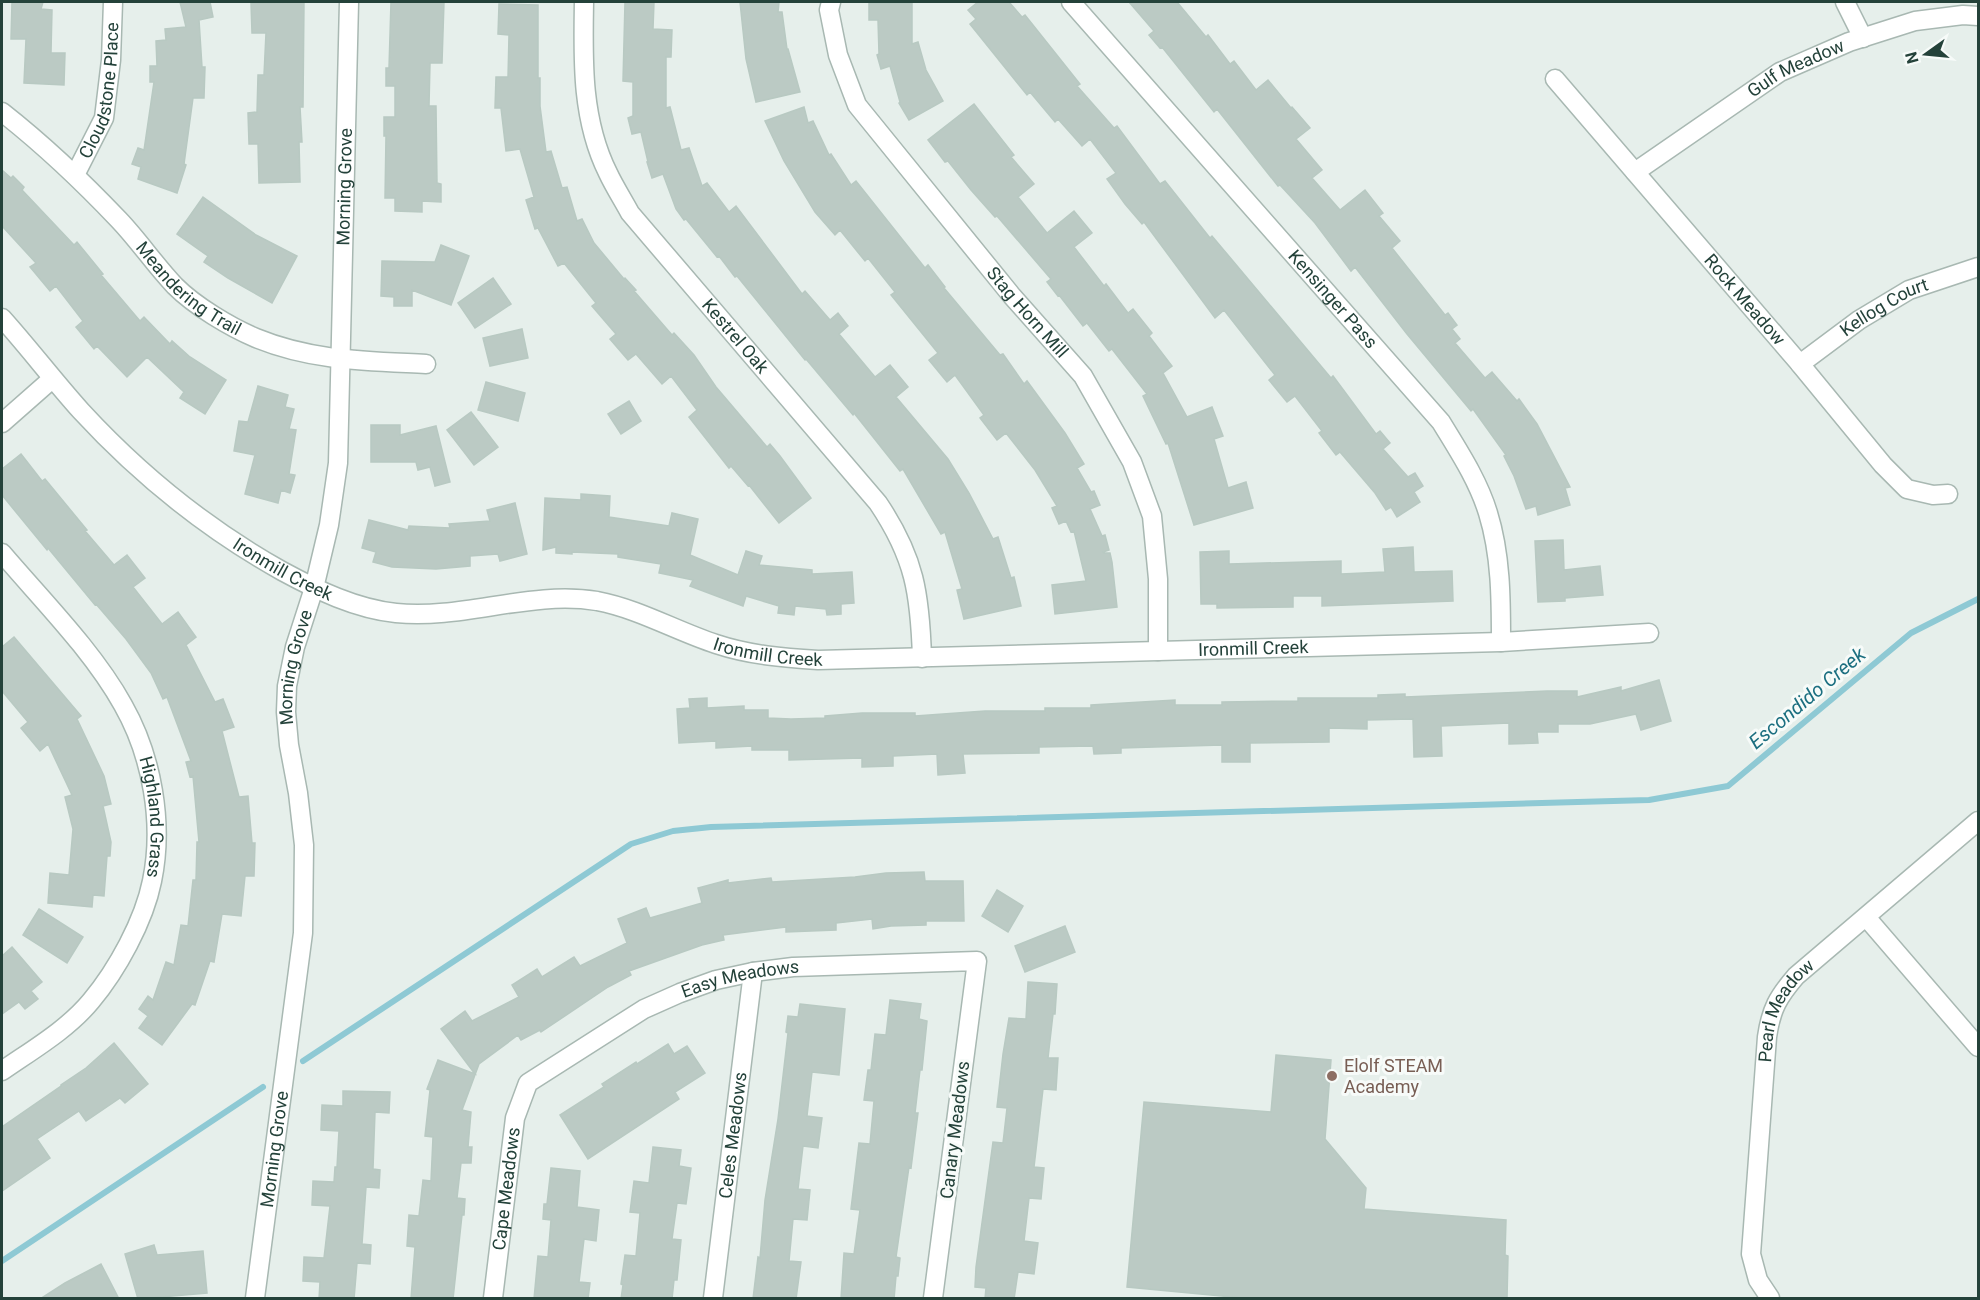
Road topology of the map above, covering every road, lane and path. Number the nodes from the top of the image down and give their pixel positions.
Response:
1 (113, 2) edge
2 (349, 2) edge
3 (584, 2) edge
4 (831, 2) edge
5 (1071, 2) edge
6 (1845, 2) edge
7 (1978, 16) edge
8 (1863, 38) junction
9 (1555, 79) dead end
10 (2, 112) edge
11 (1635, 172) junction
12 (75, 175) junction
13 (1978, 267) edge
14 (2, 318) edge
15 (340, 360) junction
16 (426, 364) dead end
17 (1800, 364) junction
18 (52, 379) junction
19 (2, 423) edge
20 (1948, 494) dead end
21 (2, 553) edge
22 (314, 588) junction
23 (1649, 633) dead end
24 (1501, 642) junction
25 (1158, 651) junction
26 (922, 658) junction
27 (1978, 821) edge
28 (1866, 917) junction
29 (976, 961) joint
30 (753, 972) junction
31 (1978, 1047) edge
32 (2, 1071) edge
33 (528, 1083) joint
34 (255, 1299) edge
35 (493, 1299) edge
36 (713, 1299) edge
37 (933, 1299) edge
38 (1770, 1299) edge

1 - 12 street, Cloudstone Place
2 - 15 street, Morning Grove
3 - 26 street, Kestrel Oak
4 - 25 street, Stag Horn Mill
5 - 24 street, Kensinger Pass
6 - 8 street
7 - 8 street, Gulf Meadow
8 - 11 street, Gulf Meadow
9 - 11 street, Rock Meadow
10 - 12 street, Meandering Trail
11 - 17 street, Rock Meadow
12 - 15 street, Meandering Trail
13 - 17 street, Kellog Court
14 - 18 street, Ironmill Creek
15 - 16 street, Meandering Trail
15 - 22 street, Morning Grove
17 - 20 street, Rock Meadow
18 - 19 street
18 - 22 street, Ironmill Creek
21 - 32 street, Highland Grass
22 - 26 street, Ironmill Creek
22 - 34 street, Morning Grove
23 - 24 street, Ironmill Creek
24 - 25 street, Ironmill Creek
25 - 26 street, Ironmill Creek
27 - 28 street, Pearl Meadow
28 - 31 street
28 - 38 street, Pearl Meadow
29 - 30 street, Easy Meadows
29 - 37 street, Canary Meadows
30 - 33 street, Easy Meadows
30 - 36 street, Celes Meadows
33 - 35 street, Cape Meadows

